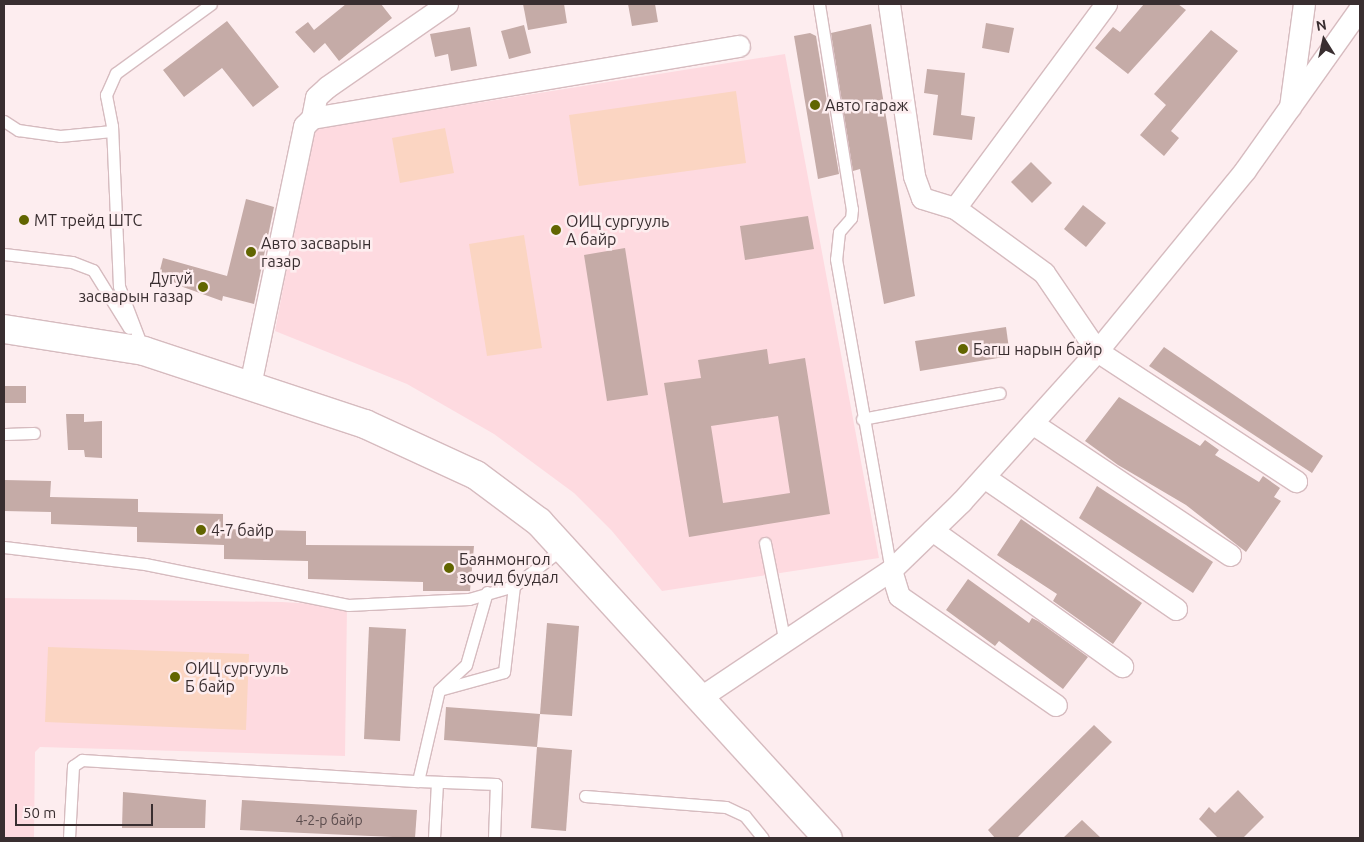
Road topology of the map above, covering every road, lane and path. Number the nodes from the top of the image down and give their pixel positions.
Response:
1 (211, 4) edge
2 (447, 4) edge
3 (819, 4) edge
4 (889, 4) edge
5 (1106, 4) edge
6 (1304, 4) edge
7 (1360, 8) edge
8 (739, 46) dead end
9 (1290, 108) junction
10 (312, 118) junction
11 (4, 121) edge
12 (112, 131) junction
13 (955, 208) junction
14 (4, 254) edge
15 (4, 329) edge
16 (144, 351) junction
17 (1097, 352) junction
18 (250, 385) junction
19 (1000, 393) dead end
20 (862, 419) junction
21 (1032, 423) junction
22 (4, 434) edge
23 (34, 434) dead end
24 (984, 477) junction
25 (1296, 482) dead end
26 (932, 530) junction
27 (765, 544) dead end
28 (4, 547) edge
29 (564, 548) junction
30 (1230, 555) dead end
31 (891, 570) junction
32 (514, 586) junction
33 (487, 592) junction
34 (1176, 609) dead end
35 (785, 643) junction
36 (1122, 666) dead end
37 (439, 690) junction
38 (701, 697) junction
39 (1056, 705) dead end
40 (418, 781) junction
41 (437, 782) junction
42 (585, 796) dead end
43 (69, 838) edge
44 (434, 838) edge
45 (494, 838) edge
46 (762, 838) edge
47 (828, 838) edge

1 - 12 lane
2 - 10 street
3 - 20 lane
4 - 13 street
5 - 13 street
6 - 9 street
7 - 9 street
8 - 10 street
9 - 17 street
10 - 18 street
11 - 12 lane
12 - 16 lane
13 - 17 street
14 - 16 lane
15 - 16 street
16 - 18 street
17 - 21 street
17 - 25 street
18 - 29 street
19 - 20 lane
20 - 31 lane
21 - 24 street
21 - 30 street
22 - 23 lane
24 - 26 street
24 - 34 street
26 - 31 street
26 - 36 street
27 - 35 lane
28 - 33 lane
29 - 32 lane
29 - 38 street
31 - 35 street
31 - 39 street
32 - 33 lane
32 - 37 lane
33 - 37 lane
35 - 38 street
37 - 40 lane
38 - 47 street
40 - 41 lane
40 - 43 lane
41 - 44 lane
41 - 45 lane
42 - 46 lane

